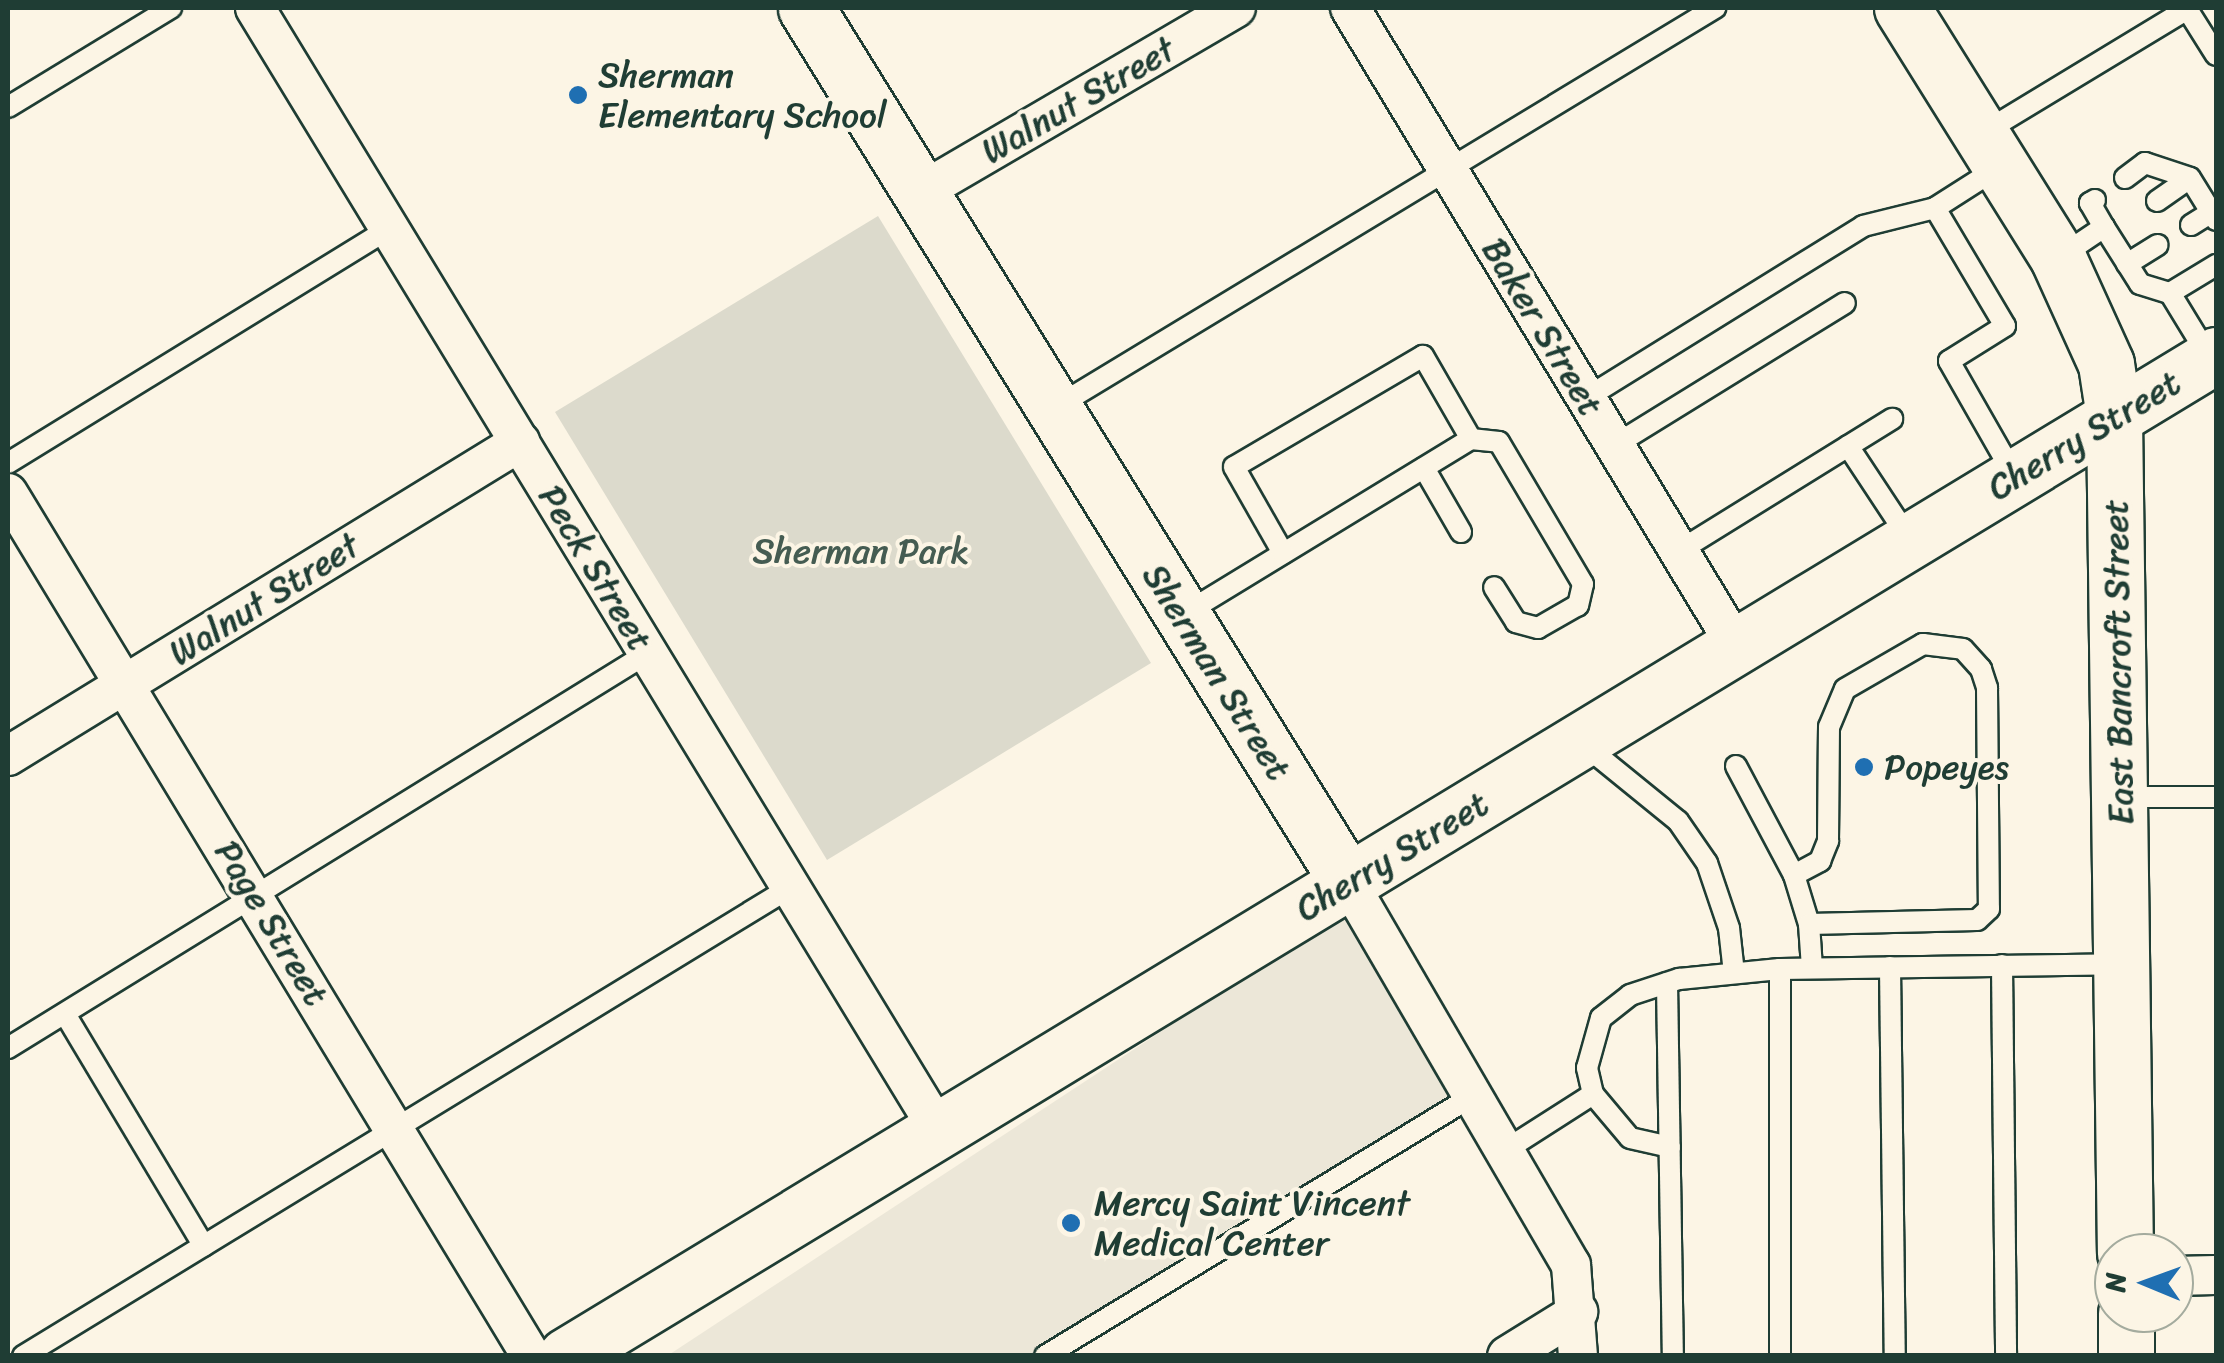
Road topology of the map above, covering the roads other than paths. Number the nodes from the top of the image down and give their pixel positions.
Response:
1 (171, 8) edge
2 (255, 8) edge
3 (806, 8) edge
4 (1236, 8) edge
5 (1350, 8) edge
6 (1715, 8) edge
7 (1902, 8) edge
8 (2188, 8) edge
9 (2216, 55) edge
10 (8, 106) edge
11 (1989, 151) junction
12 (1448, 169) junction
13 (2125, 178) dead end
14 (2190, 178) junction
15 (919, 193) junction
16 (2096, 200) dead end
17 (2157, 202) dead end
18 (1935, 208) junction
19 (2214, 216) edge
20 (2127, 222) dead end
21 (2191, 225) dead end
22 (390, 228) junction
23 (2107, 231) junction
24 (2158, 245) dead end
25 (2058, 258) junction
26 (2128, 264) junction
27 (2216, 265) edge
28 (2170, 293) junction
29 (1845, 304) dead end
30 (2213, 357) edge
31 (1586, 398) junction
32 (1054, 408) junction
33 (2114, 416) junction
34 (1892, 419) dead end
35 (1471, 438) junction
36 (520, 442) junction
37 (1615, 445) junction
38 (1848, 446) junction
39 (8, 463) edge
40 (1424, 468) junction
41 (2015, 476) junction
42 (8, 494) edge
43 (1461, 532) dead end
44 (1910, 540) junction
45 (1679, 551) junction
46 (1283, 553) junction
47 (1494, 587) dead end
48 (1182, 616) junction
49 (1737, 647) junction
50 (648, 653) junction
51 (126, 684) junction
52 (1580, 742) junction
53 (8, 756) edge
54 (1736, 766) dead end
55 (2216, 796) edge
56 (2119, 797) junction
57 (1794, 875) junction
58 (1348, 882) junction
59 (791, 887) junction
60 (258, 897) junction
61 (1809, 924) junction
62 (2121, 964) junction
63 (2002, 965) junction
64 (1890, 966) junction
65 (1812, 968) junction
66 (1780, 969) junction
67 (1734, 973) junction
68 (1668, 983) junction
69 (64, 1014) junction
70 (8, 1048) edge
71 (1593, 1094) junction
72 (1472, 1096) junction
73 (396, 1128) junction
74 (938, 1129) junction
75 (1670, 1147) junction
76 (1504, 1151) junction
77 (2125, 1233) edge
78 (204, 1246) junction
79 (1578, 1312) junction
80 (23, 1356) edge
81 (531, 1356) edge
82 (566, 1356) edge
83 (1044, 1356) edge
84 (1507, 1356) edge
85 (1578, 1356) edge
86 (1674, 1356) edge
87 (1780, 1356) edge
88 (1895, 1356) edge
89 (2006, 1356) edge

1 - 10 lane
2 - 22 street, Peck Street
3 - 15 street, Sherman Street
4 - 15 street, Walnut Street
5 - 12 street, Baker Street
6 - 12 lane
7 - 11 street, East Bancroft Street
8 - 9 lane
8 - 11 lane
11 - 18 lane
11 - 25 street, East Bancroft Street
12 - 31 street, Baker Street
12 - 32 lane
13 - 14 lane
14 - 17 lane
14 - 19 lane
15 - 32 street, Sherman Street
16 - 23 lane
18 - 31 lane
18 - 41 lane
19 - 21 lane
20 - 23 lane
22 - 36 street, Peck Street
22 - 39 lane
23 - 25 lane
23 - 26 lane
24 - 26 lane
25 - 33 street, East Bancroft Street
26 - 28 lane
27 - 28 lane
28 - 30 lane
29 - 37 lane
30 - 33 street, Cherry Street
31 - 37 street, Baker Street
32 - 48 street, Sherman Street
33 - 41 street, Cherry Street
33 - 56 street, East Bancroft Street
34 - 38 lane
35 - 40 lane
35 - 46 lane
35 - 47 lane
36 - 50 street, Peck Street
36 - 51 street, Walnut Street
37 - 45 street, Baker Street
38 - 44 lane
38 - 45 lane
40 - 43 lane
40 - 46 lane
41 - 44 street, Cherry Street
42 - 51 street, Page Street
44 - 49 street, Cherry Street
45 - 49 street, Baker Street
46 - 48 lane
48 - 58 street, Sherman Street
49 - 52 street, Cherry Street
50 - 59 street, Peck Street
50 - 60 lane
51 - 53 street, Walnut Street
51 - 60 street, Page Street
52 - 58 street, Cherry Street
52 - 67 lane
54 - 57 lane
55 - 56 lane
56 - 62 street, East Bancroft Street
57 - 61 lane
57 - 61 lane
58 - 72 street, Sherman Street
58 - 74 street, Cherry Street
59 - 73 lane
59 - 74 street, Peck Street
60 - 69 lane
60 - 73 street, Page Street
61 - 65 lane
62 - 63 lane
62 - 77 street, East Bancroft Street
63 - 64 lane
63 - 89 lane
64 - 65 lane
64 - 88 lane
65 - 66 lane
66 - 67 lane
66 - 87 lane
67 - 68 lane
68 - 71 lane
68 - 75 lane
69 - 70 lane
69 - 78 lane
71 - 75 lane
71 - 76 lane
72 - 76 street, Sherman Street
72 - 83 lane
73 - 78 lane
73 - 81 street, Page Street
74 - 82 street, Cherry Street
75 - 86 lane
76 - 79 street, Sherman Street
78 - 80 lane
79 - 84 street
79 - 85 street, Sherman Street

